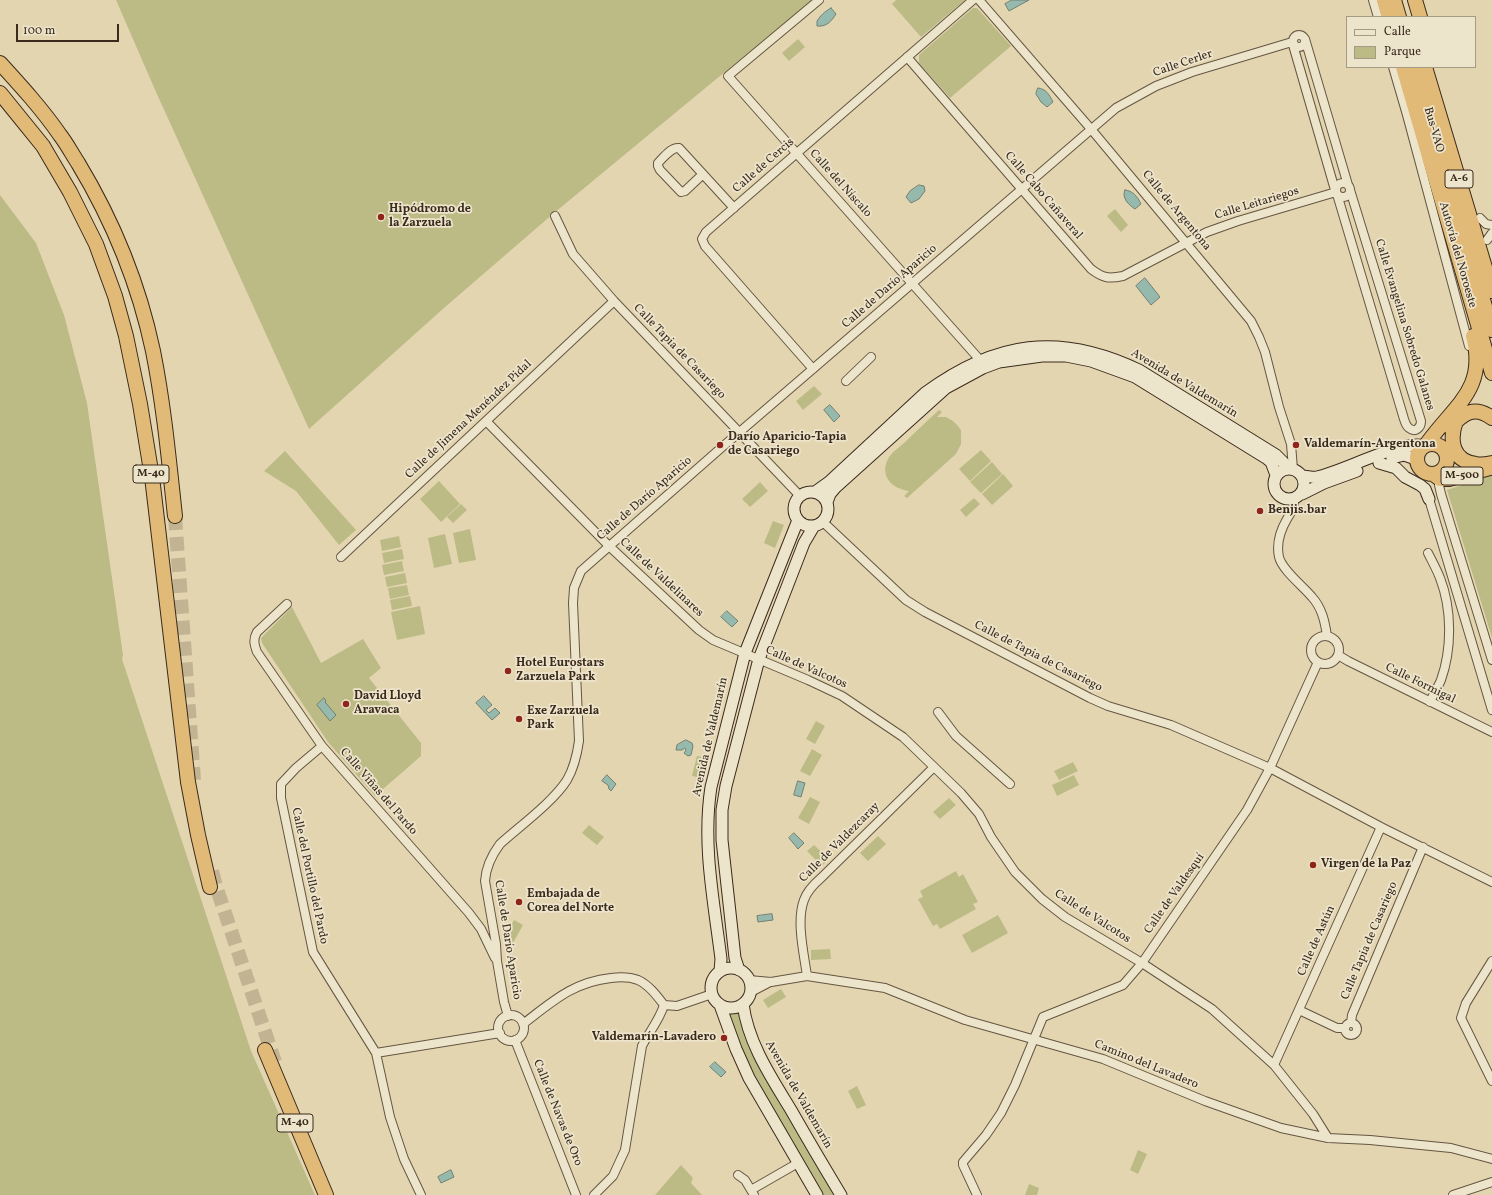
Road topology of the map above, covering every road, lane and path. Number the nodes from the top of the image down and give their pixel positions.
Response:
1 (819, 0) edge
2 (974, 0) edge
3 (979, 0) edge
4 (1373, 0) edge
5 (1384, 0) edge
6 (1394, 0) edge
7 (1406, 0) edge
8 (1415, 0) edge
9 (1378, 16) edge
10 (1389, 16) edge
11 (1399, 16) edge
12 (1410, 16) edge
13 (1420, 16) edge
14 (1305, 39) joint
15 (1293, 44) junction
16 (907, 58) junction
17 (0, 63) edge
18 (1393, 68) edge
19 (1403, 68) edge
20 (1414, 68) edge
21 (1425, 68) edge
22 (1435, 68) edge
23 (0, 93) edge
24 (0, 106) edge
25 (1091, 129) junction
26 (797, 153) junction
27 (703, 174) junction
28 (1437, 185) junction
29 (1349, 187) junction
30 (1022, 189) junction
31 (1336, 192) junction
32 (734, 208) junction
33 (555, 216) dead end
34 (1486, 222) edge
35 (1490, 237) edge
36 (1186, 242) junction
37 (1492, 257) edge
38 (912, 284) junction
39 (1492, 291) edge
40 (614, 301) junction
41 (1492, 330) edge
42 (126, 336) junction
43 (871, 357) dead end
44 (980, 360) junction
45 (814, 369) junction
46 (1492, 373) edge
47 (846, 381) dead end
48 (1492, 418) edge
49 (486, 421) junction
50 (1456, 421) junction
51 (740, 433) junction
52 (1426, 444) junction
53 (1416, 459) junction
54 (1379, 463) junction
55 (1446, 463) junction
56 (1492, 463) edge
57 (1492, 468) edge
58 (1295, 471) junction
59 (1276, 475) junction
60 (1437, 477) junction
61 (815, 492) junction
62 (800, 496) junction
63 (1298, 497) junction
64 (1429, 499) joint
65 (827, 502) junction
66 (174, 516) tunnel mouth
67 (798, 520) junction
68 (818, 524) junction
69 (609, 546) junction
70 (1428, 553) dead end
71 (341, 557) dead end
72 (287, 604) dead end
73 (1327, 636) junction
74 (746, 653) junction
75 (1338, 655) junction
76 (759, 659) junction
77 (1492, 660) edge
78 (1318, 662) junction
79 (1430, 702) junction
80 (1492, 710) edge
81 (938, 712) dead end
82 (1492, 732) edge
83 (322, 746) junction
84 (934, 767) junction
85 (1270, 768) junction
86 (1010, 784) dead end
87 (1381, 827) junction
88 (1423, 847) junction
89 (1492, 882) edge
90 (210, 887) tunnel mouth
91 (491, 915) junction
92 (475, 922) junction
93 (493, 926) junction
94 (481, 929) junction
95 (497, 961) junction
96 (1492, 961) edge
97 (1142, 963) junction
98 (739, 970) junction
99 (720, 971) junction
100 (807, 976) junction
101 (749, 980) junction
102 (771, 982) junction
103 (750, 992) junction
104 (712, 994) junction
105 (743, 1004) junction
106 (720, 1005) junction
107 (664, 1006) junction
108 (1299, 1010) junction
109 (508, 1016) junction
110 (523, 1024) junction
111 (500, 1033) junction
112 (1033, 1039) junction
113 (515, 1040) junction
114 (265, 1050) tunnel mouth
115 (376, 1053) junction
116 (1274, 1065) junction
117 (1492, 1081) edge
118 (1328, 1138) junction
119 (1492, 1159) edge
120 (798, 1163) junction
121 (738, 1175) dead end
122 (1492, 1182) edge
123 (752, 1192) edge
124 (817, 1194) edge
125 (326, 1195) edge
126 (421, 1195) edge
127 (576, 1195) edge
128 (594, 1195) edge
129 (841, 1195) edge
130 (977, 1195) edge
131 (1453, 1195) edge

1 - 26 street, Calle del Níscalo
2 - 16 street, Calle de Cercis
3 - 25 street, Calle de Argentona
4 - 9 street
5 - 10 highway
6 - 11 highway
7 - 12 highway
8 - 13 highway
14 - 15 street, Calle Cerler
14 - 29 street, Calle Evangelina Sobredo Galanes
15 - 25 street, Calle Cerler
15 - 31 street, Calle Evangelina Sobredo Galanes
16 - 26 street, Calle de Cercis
16 - 30 street, Calle Cabo Cañaveral
17 - 66 highway, M-40
18 - 52 street
19 - 28 highway, Autovía del Noroeste / A-6
20 - 41 highway, Bus-VAO
21 - 39 highway, Autovía del Noroeste / A-6
22 - 34 highway
23 - 42 highway, M-40
24 - 42 highway
25 - 30 street, Calle de Darío Aparicio
25 - 36 street, Calle de Argentona
26 - 32 street, Calle de Cercis
26 - 38 street, Calle del Níscalo
27 - 27 street
27 - 32 street
28 - 46 highway, Autovía del Noroeste / A-6
28 - 52 highway
29 - 31 street, Calle Leitariegos
29 - 31 street, Calle Evangelina Sobredo Galanes
30 - 36 street, Calle Cabo Cañaveral
30 - 38 street, Calle de Darío Aparicio
31 - 36 street, Calle Leitariegos
32 - 45 street, Calle de Cercis
33 - 40 street, Calle Tapia de Casariego
34 - 35 highway
35 - 37 highway
36 - 58 street, Calle de Argentona
38 - 44 street, Calle del Níscalo
38 - 45 street, Calle de Darío Aparicio
40 - 49 street, Calle de Jimena Menéndez Pidal
40 - 51 street, Calle Tapia de Casariego
42 - 90 highway, M-40
43 - 47 street
44 - 58 street, Avenida de Valdemarín
44 - 61 street, Avenida de Valdemarín
45 - 51 street, Calle de Darío Aparicio
48 - 50 highway
49 - 69 street, Calle de Valdelinares
49 - 71 street, Calle de Jimena Menéndez Pidal
50 - 52 highway
50 - 56 highway
51 - 62 street, Calle Tapia de Casariego
51 - 69 street, Calle de Darío Aparicio
52 - 53 highway
52 - 55 highway, M-500
52 - 58 street
53 - 54 street
53 - 60 highway, M-500
54 - 63 street
54 - 64 street
55 - 56 highway, M-500
55 - 60 highway, M-500
57 - 60 highway, M-500
58 - 59 street
58 - 63 street
59 - 63 street
59 - 65 street, Avenida de Valdemarín
60 - 77 street
61 - 62 street
61 - 65 street
62 - 67 street
63 - 73 street
64 - 80 street
65 - 68 street
67 - 68 street
67 - 74 street, Avenida de Valdemarín
68 - 76 street
68 - 85 street, Calle de Tapia de Casariego
69 - 74 street, Calle de Valdelinares
69 - 91 street, Calle de Darío Aparicio
70 - 79 street
72 - 83 street, Calle Viñas del Pardo
73 - 75 street
73 - 78 street
74 - 76 street, Calle de Valcotos
74 - 99 street, Avenida de Valdemarín
75 - 78 street
75 - 79 street, Calle Formigal
76 - 84 street, Calle de Valcotos
76 - 98 street
78 - 85 street, Calle de Valdesquí
79 - 82 street, Calle Formigal
81 - 86 street
83 - 92 street, Calle Viñas del Pardo
83 - 115 street, Calle del Portillo del Pardo
84 - 97 street, Calle de Valcotos
84 - 100 street, Calle de Valdezcaray
85 - 87 street
85 - 97 street, Calle de Valdesquí
87 - 88 street
87 - 108 street, Calle de Astún
88 - 89 street
88 - 108 street, Calle Tapia de Casariego
91 - 92 street
91 - 93 street, Calle de Darío Aparicio
92 - 94 street, Calle Viñas del Pardo
93 - 94 street
93 - 95 street, Calle de Darío Aparicio
94 - 95 street, Calle Viñas del Pardo
95 - 109 street, Calle de Darío Aparicio
96 - 117 street
97 - 112 street, Calle de Valdesquí
97 - 116 street, Calle de Valcotos
98 - 99 street
98 - 101 street
99 - 104 street
100 - 102 street, Camino del Lavadero
100 - 112 street, Camino del Lavadero
101 - 102 street, Camino del Lavadero
101 - 103 street
102 - 103 street, Camino del Lavadero
103 - 105 street
104 - 106 street
104 - 107 street
105 - 106 street
105 - 129 street, Avenida de Valdemarín
106 - 120 street
107 - 110 street
107 - 128 street
108 - 116 street, Calle de Astún
109 - 110 street
109 - 111 street
110 - 113 street
111 - 113 street
111 - 115 street
112 - 118 street, Camino del Lavadero
112 - 130 street, Calle de Valdesquí
113 - 127 street, Calle de Navas de Oro
114 - 125 highway, M-40
115 - 126 street, Calle del Portillo del Pardo
116 - 118 street, Calle de Valcotos
118 - 119 street, Camino del Lavadero
120 - 123 street
120 - 124 street
121 - 123 street
122 - 131 street

